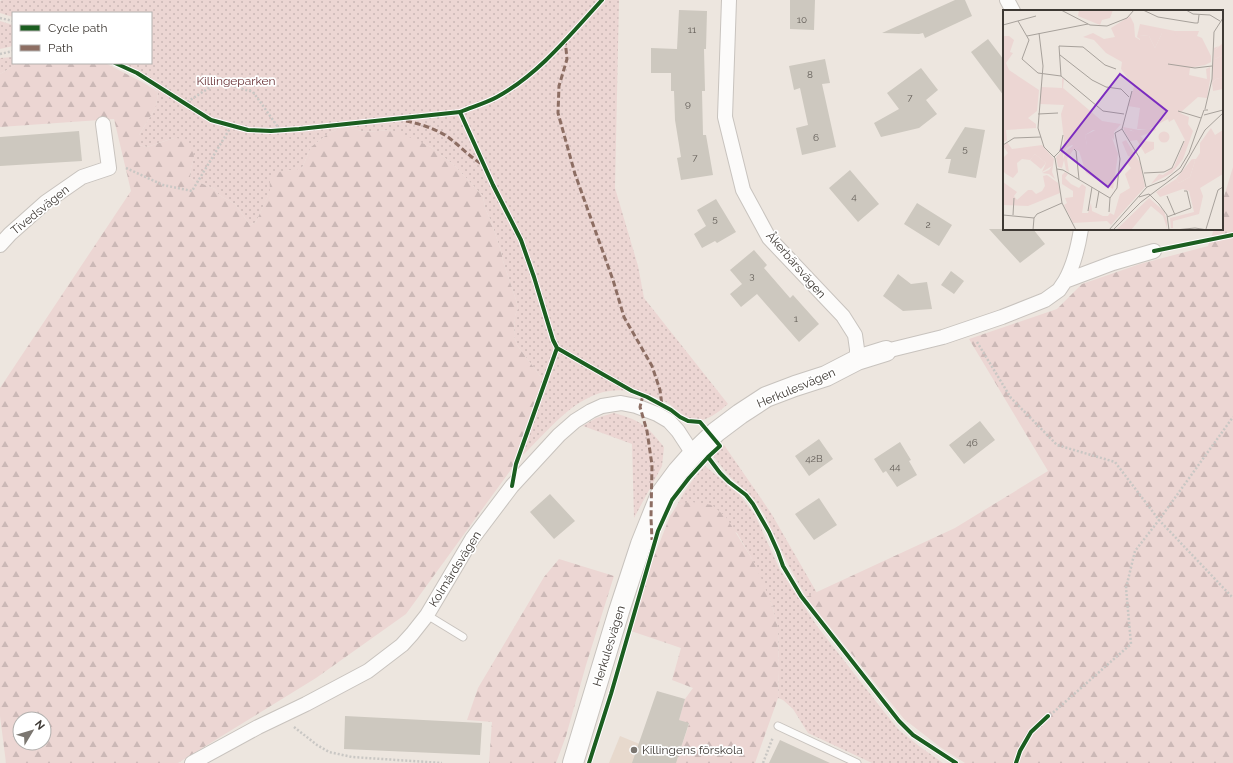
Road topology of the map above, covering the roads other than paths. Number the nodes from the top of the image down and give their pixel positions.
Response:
1 (729, 0) edge
2 (1007, 0) edge
3 (1012, 10) edge
4 (103, 124) dead end
5 (1081, 230) edge
6 (0, 245) edge
7 (1154, 251) dead end
8 (1065, 281) junction
9 (886, 352) joint
10 (857, 360) junction
11 (693, 454) junction
12 (426, 615) junction
13 (463, 637) dead end
14 (778, 726) road end
15 (192, 763) edge
16 (573, 763) edge
17 (857, 763) edge

1 - 10 street, Åkerbärsvägen
2 - 3 street
4 - 6 street, Tivedsvägen
5 - 8 street
7 - 8 street, Herkulesvägen
8 - 9 street, Herkulesvägen
9 - 10 street, Herkulesvägen
10 - 11 street, Herkulesvägen
11 - 12 street, Kolmårdsvägen
11 - 16 street, Herkulesvägen
12 - 13 lane
12 - 15 street, Kolmårdsvägen
14 - 17 lane

